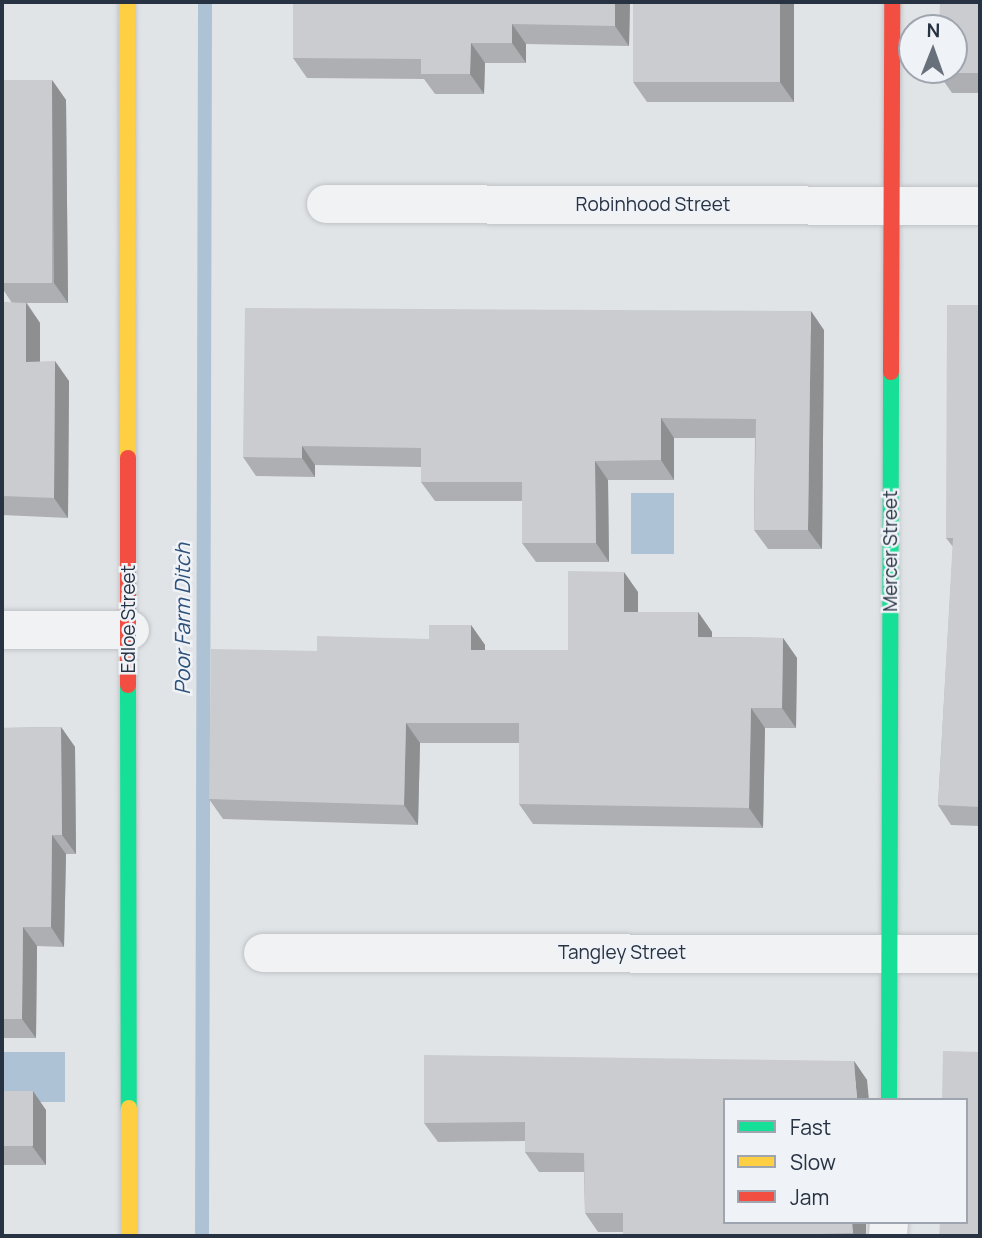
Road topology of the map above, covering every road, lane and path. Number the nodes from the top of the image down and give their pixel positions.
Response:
1 (127, 2) edge
2 (892, 2) edge
3 (326, 204) dead end
4 (891, 206) junction
5 (980, 206) edge
6 (2, 630) edge
7 (130, 630) junction
8 (263, 953) dead end
9 (889, 954) junction
10 (980, 954) edge
11 (889, 1098) edge
12 (129, 1236) edge

1 - 7 street, Edloe Street
2 - 4 street, Mercer Street
3 - 4 street, Robinhood Street
4 - 5 street, Robinhood Street
4 - 9 street, Mercer Street
6 - 7 street
7 - 12 street, Edloe Street
8 - 9 street, Tangley Street
9 - 10 street, Tangley Street
9 - 11 street, Mercer Street

